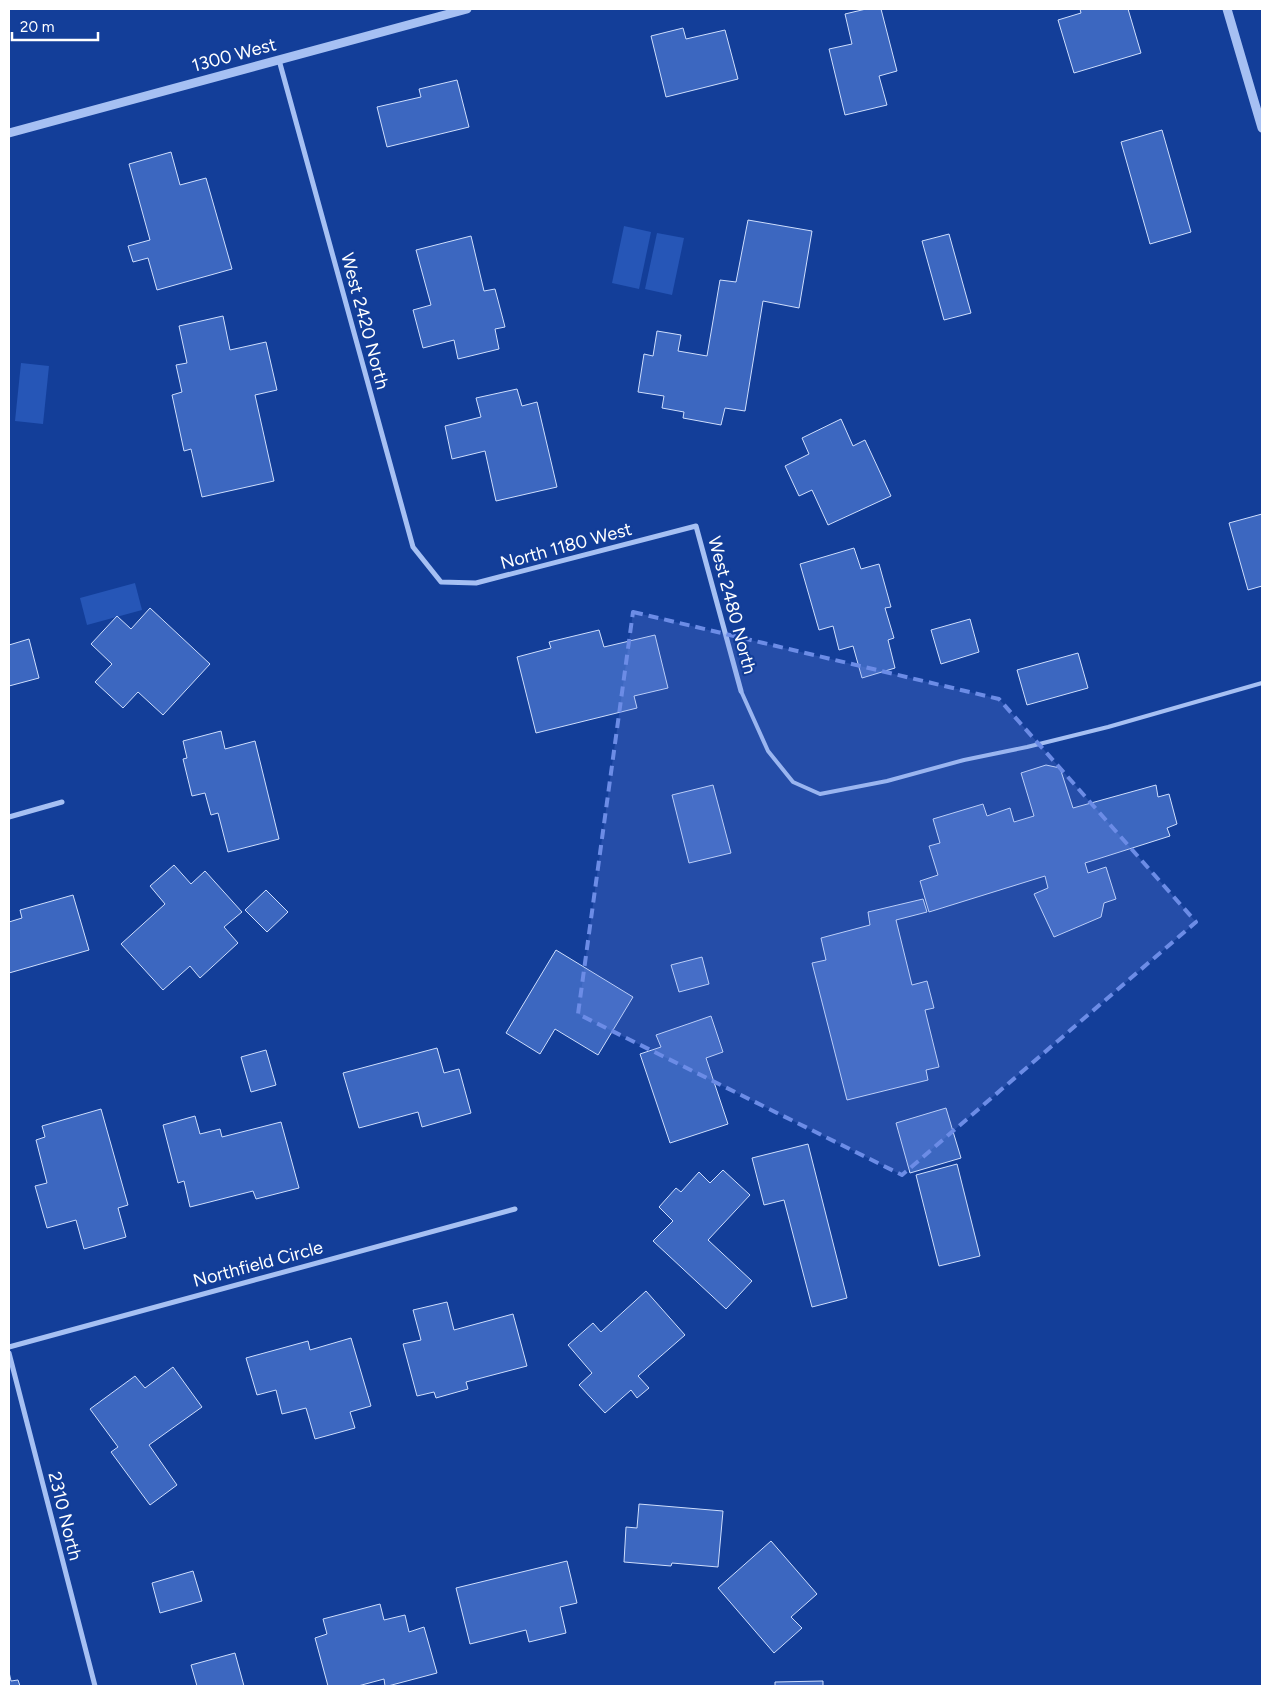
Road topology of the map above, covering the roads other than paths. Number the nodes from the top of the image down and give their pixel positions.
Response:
1 (467, 9) edge
2 (1227, 9) edge
3 (279, 60) junction
4 (1262, 128) edge
5 (9, 133) edge
6 (696, 526) joint
7 (442, 582) joint
8 (1262, 683) edge
9 (741, 691) joint
10 (62, 802) dead end
11 (9, 817) edge
12 (515, 1209) dead end
13 (9, 1347) edge
14 (9, 1352) edge
15 (95, 1686) edge

1 - 3 street, 1300 West
2 - 4 street
3 - 5 street, 1300 West
3 - 7 street, West 2420 North
6 - 7 street, North 1180 West
6 - 9 street, West 2480 North
8 - 9 lane
10 - 11 street
12 - 13 street, Northfield Circle
14 - 15 street, 2310 North

